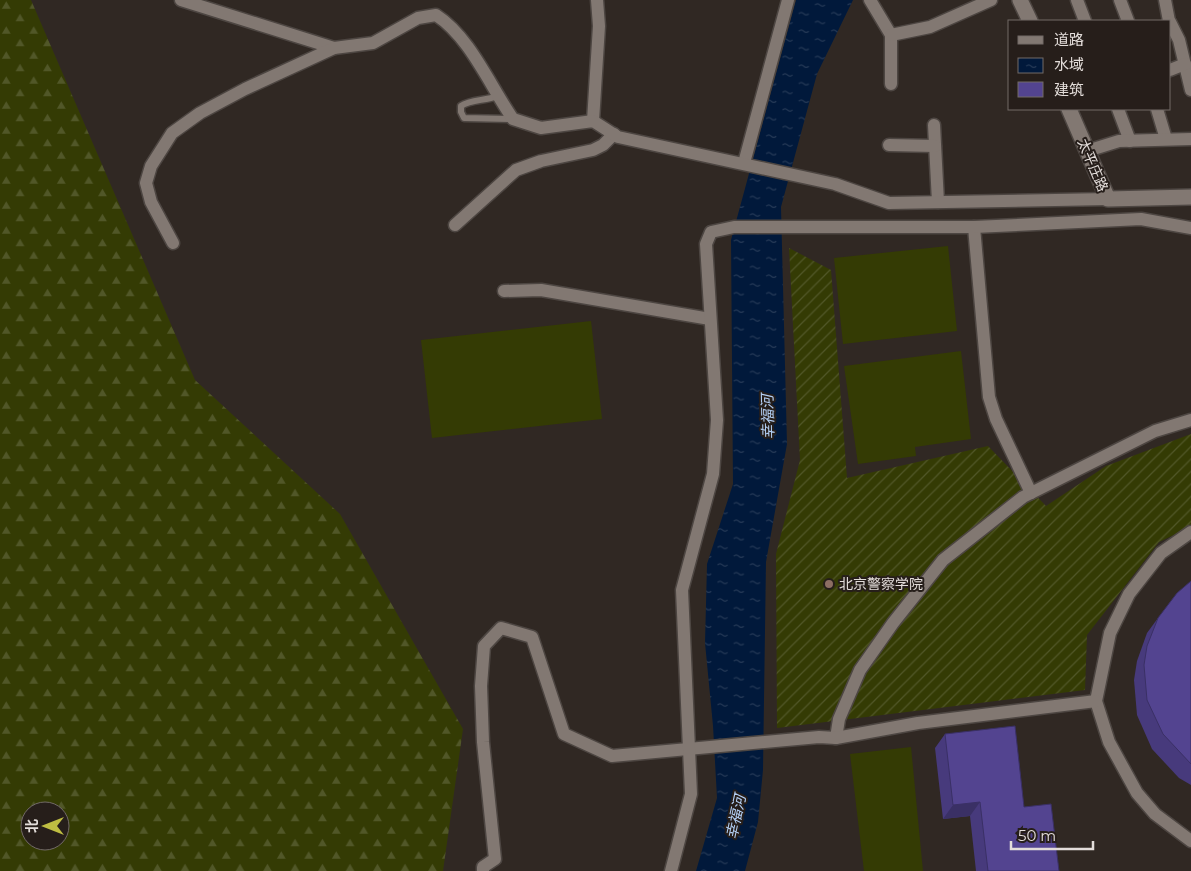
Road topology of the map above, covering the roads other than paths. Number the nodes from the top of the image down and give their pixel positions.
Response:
1 (181, 0) edge
2 (597, 0) edge
3 (788, 0) edge
4 (870, 0) edge
5 (991, 0) edge
6 (1020, 0) edge
7 (1077, 0) edge
8 (1120, 0) edge
9 (1165, 0) edge
10 (1030, 20) edge
11 (1085, 20) edge
12 (1128, 20) edge
13 (1169, 20) edge
14 (1171, 26) edge
15 (890, 35) junction
16 (334, 48) junction
17 (1185, 64) junction
18 (1171, 70) edge
19 (891, 84) dead end
20 (1191, 90) edge
21 (498, 96) junction
22 (1069, 110) edge
23 (1118, 110) edge
24 (1157, 110) edge
25 (513, 119) junction
26 (593, 121) junction
27 (934, 125) dead end
28 (614, 134) junction
29 (1166, 139) junction
30 (1191, 139) edge
31 (1130, 141) junction
32 (889, 146) dead end
33 (935, 146) junction
34 (1087, 151) junction
35 (746, 163) junction
36 (1191, 197) edge
37 (1108, 199) junction
38 (938, 202) junction
39 (455, 225) dead end
40 (974, 227) junction
41 (1191, 228) edge
42 (173, 243) dead end
43 (504, 291) dead end
44 (710, 319) junction
45 (1191, 420) edge
46 (1031, 493) junction
47 (1191, 532) edge
48 (1096, 702) junction
49 (836, 738) junction
50 (689, 749) junction
51 (1191, 842) edge
52 (483, 871) edge
53 (671, 871) edge

1 - 16 street
2 - 26 street
3 - 35 street
4 - 15 street
5 - 15 street
6 - 10 street
7 - 11 street
8 - 12 street
9 - 13 street
14 - 17 street
15 - 19 street
16 - 21 street
16 - 42 street
17 - 18 street
17 - 20 street
21 - 25 street
21 - 25 lane
22 - 34 street, 太平庄路
23 - 31 street
24 - 29 street
25 - 26 street
26 - 28 street
27 - 33 street
28 - 35 street
28 - 39 street
29 - 30 street
29 - 31 street
31 - 34 street
32 - 33 street
33 - 38 street
34 - 37 street, 太平庄路
35 - 38 street
36 - 37 street, 太平庄路
37 - 38 street
40 - 41 street
40 - 44 street
40 - 46 street
43 - 44 street
44 - 50 street
45 - 46 street
46 - 49 street
47 - 48 street
48 - 49 street
48 - 51 street
49 - 50 street
50 - 52 street
50 - 53 street

